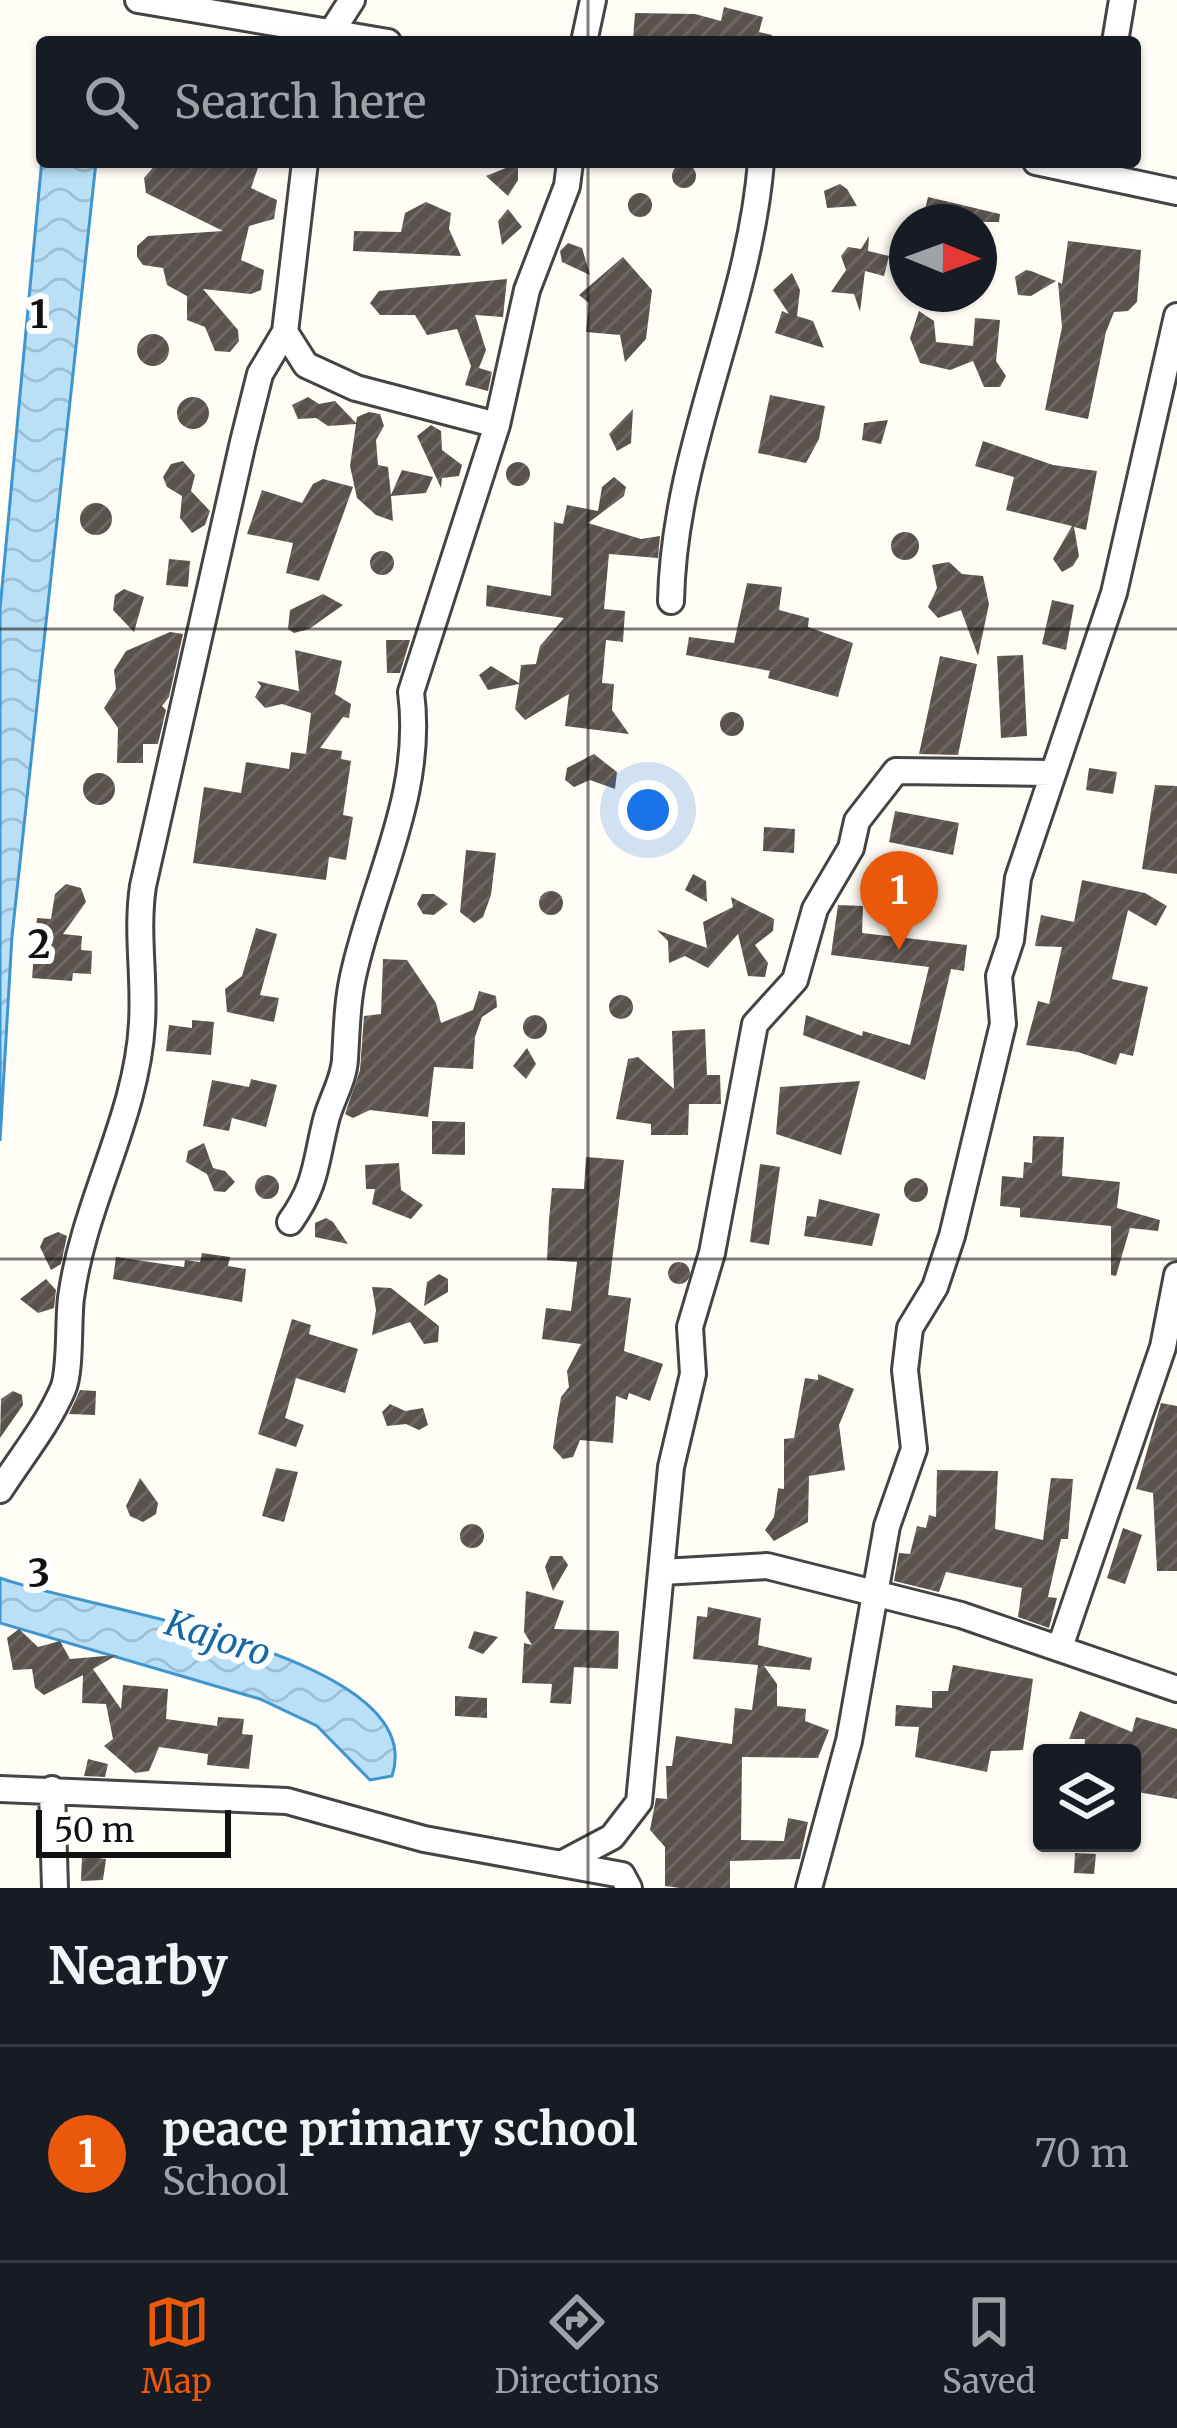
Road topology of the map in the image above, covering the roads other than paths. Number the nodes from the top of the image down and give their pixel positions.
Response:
1 (138, 0) edge
2 (352, 0) edge
3 (593, 0) edge
4 (1122, 0) edge
5 (316, 36) edge
6 (327, 36) edge
7 (585, 36) edge
8 (1116, 36) edge
9 (304, 168) edge
10 (570, 168) edge
11 (760, 168) edge
12 (1105, 170) edge
13 (1177, 192) edge
14 (1177, 316) edge
15 (285, 332) junction
16 (496, 425) junction
17 (671, 601) dead end
18 (1051, 773) junction
19 (290, 1222) dead end
20 (1177, 1275) edge
21 (0, 1490) edge
22 (662, 1572) junction
23 (874, 1597) junction
24 (1060, 1647) junction
25 (1177, 1689) edge
26 (0, 1789) edge
27 (52, 1789) junction
28 (561, 1864) junction
29 (55, 1888) edge
30 (629, 1888) edge
31 (809, 1888) edge

1 - 5 street
2 - 6 street
3 - 7 street
4 - 8 street
9 - 15 street
10 - 16 street
11 - 17 street
12 - 13 street
14 - 18 street
15 - 16 street
15 - 21 street
16 - 19 street
18 - 22 street
18 - 23 street
20 - 24 street
22 - 23 street
22 - 28 street
23 - 24 street
23 - 31 street
24 - 25 street
26 - 27 street
27 - 28 street
27 - 29 street
28 - 30 street

